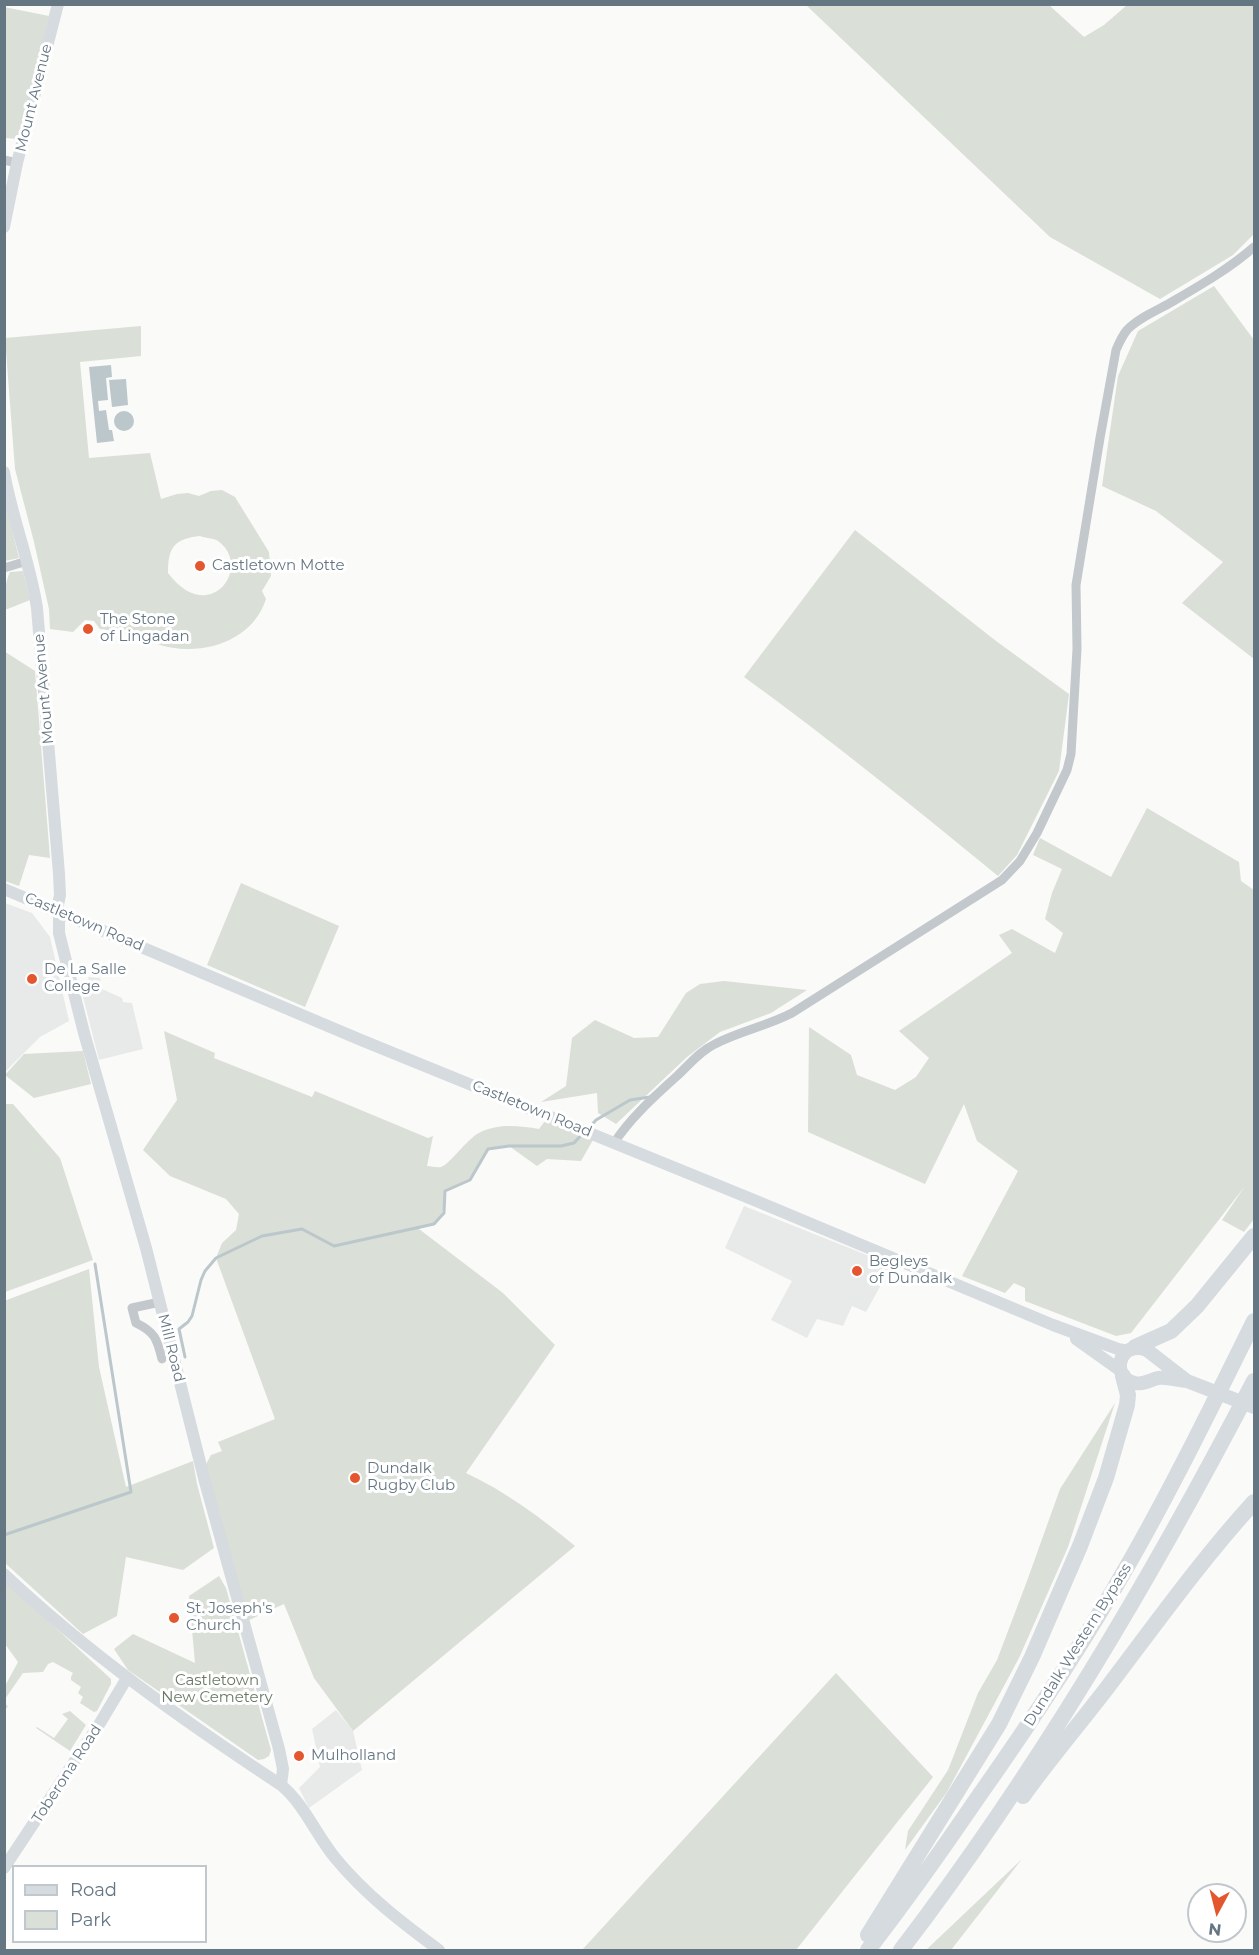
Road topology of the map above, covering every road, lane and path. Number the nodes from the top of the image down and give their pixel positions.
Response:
1 (57, 4) edge
2 (11, 162) edge
3 (4, 227) edge
4 (1252, 253) edge
5 (4, 472) edge
6 (27, 561) junction
7 (4, 568) edge
8 (4, 889) edge
9 (59, 910) junction
10 (614, 1143) junction
11 (1254, 1236) edge
12 (160, 1302) junction
13 (1254, 1321) edge
14 (1060, 1328) junction
15 (1131, 1349) junction
16 (1152, 1353) junction
17 (162, 1359) dead end
18 (1122, 1373) junction
19 (1146, 1381) junction
20 (1186, 1381) junction
21 (1254, 1381) edge
22 (1254, 1407) edge
23 (1254, 1502) edge
24 (4, 1574) edge
25 (127, 1678) junction
26 (281, 1785) junction
27 (4, 1868) edge
28 (439, 1950) edge
29 (857, 1950) edge
30 (868, 1950) edge
31 (901, 1950) edge
32 (908, 1950) edge

1 - 2 street, Mount Avenue
2 - 3 street, Mount Avenue
4 - 10 street
5 - 6 street, Mount Avenue
6 - 7 street
6 - 9 street, Mount Avenue
8 - 9 street, Castletown Road
9 - 10 street, Castletown Road
9 - 12 street, Mill Road
10 - 14 street, Castletown Road
11 - 15 highway
12 - 17 street
12 - 26 street, Mill Road
13 - 30 highway, Dundalk Western Bypass
14 - 15 street, Castletown Road
14 - 18 street, Castletown Road
15 - 16 main road
15 - 18 main road
16 - 19 main road
16 - 20 main road
18 - 19 main road
18 - 29 highway
19 - 20 main road
20 - 22 main road
21 - 31 highway, Dundalk Western Bypass
23 - 32 highway
24 - 25 street
25 - 26 street
25 - 27 street, Toberona Road
26 - 28 street

